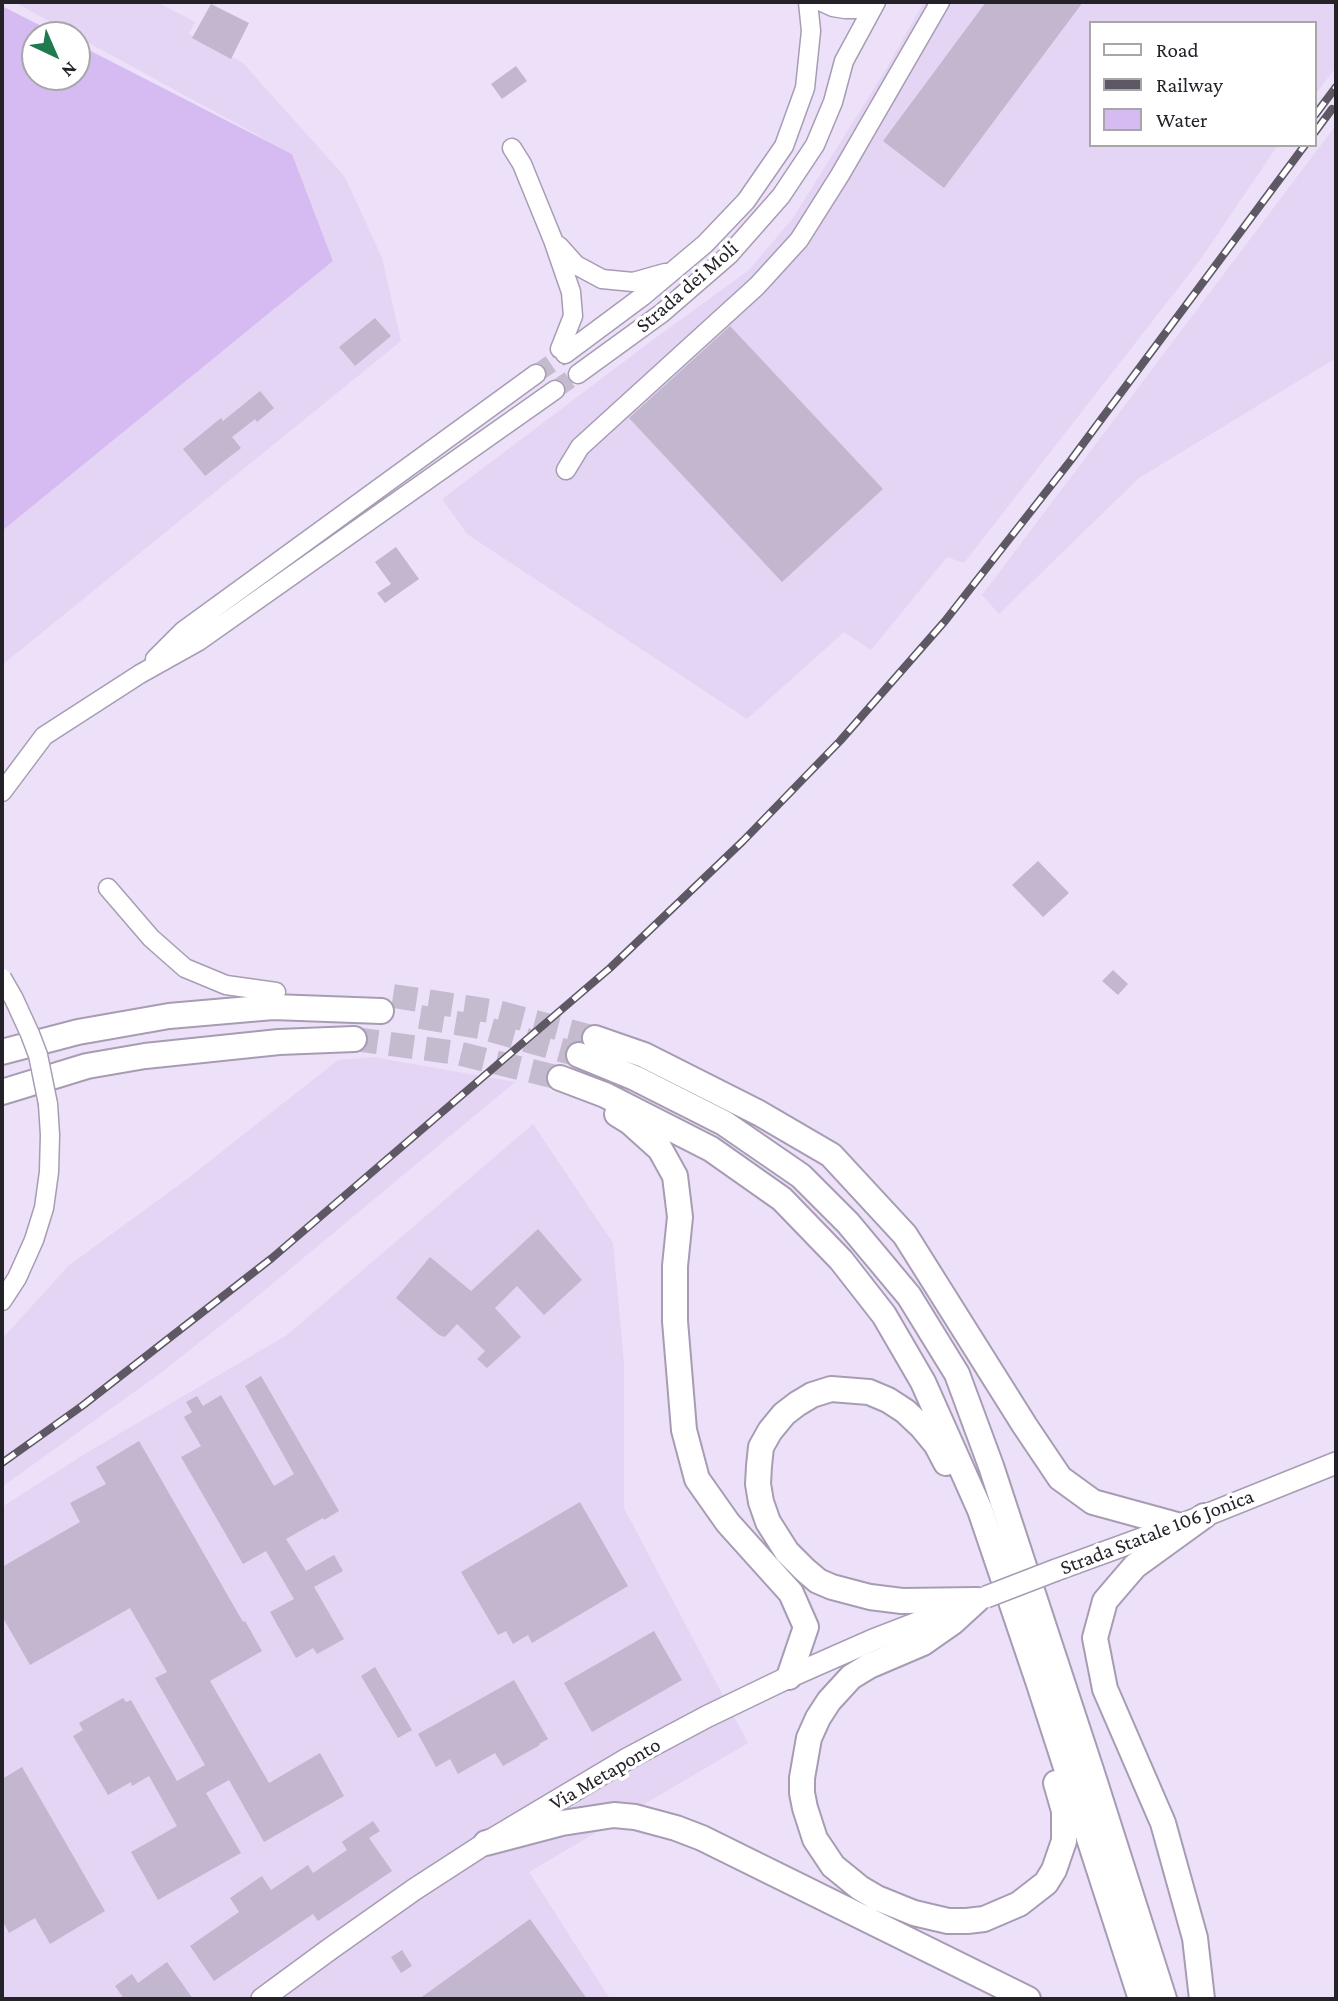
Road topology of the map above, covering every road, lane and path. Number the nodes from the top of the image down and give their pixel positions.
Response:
1 (808, 2) edge
2 (822, 2) edge
3 (875, 2) edge
4 (940, 2) edge
5 (512, 148) dead end
6 (553, 240) junction
7 (671, 272) junction
8 (536, 374) tunnel mouth
9 (578, 374) tunnel mouth
10 (555, 390) tunnel mouth
11 (566, 470) dead end
12 (140, 674) junction
13 (2, 792) edge
14 (108, 888) dead end
15 (2, 978) edge
16 (276, 992) junction
17 (169, 1016) junction
18 (354, 1039) tunnel mouth
19 (2, 1052) edge
20 (2, 1092) edge
21 (2, 1301) edge
22 (1336, 1463) edge
23 (980, 1510) junction
24 (1204, 1516) junction
25 (1177, 1525) junction
26 (981, 1598) junction
27 (789, 1677) junction
28 (1039, 1684) junction
29 (486, 1843) junction
30 (262, 1999) edge
31 (1028, 1999) edge
32 (1141, 1999) edge
33 (1164, 1999) edge
34 (1202, 1999) edge

1 - 7 lane
2 - 3 lane, Strada dei Moli
3 - 9 lane, Strada dei Moli
4 - 11 lane
5 - 6 lane
6 - 7 lane
6 - 7 lane
8 - 12 lane
10 - 12 lane
12 - 13 lane
14 - 16 lane
15 - 21 lane, bridge
16 - 17 highway
16 - 17 highway
17 - 19 highway
18 - 20 highway
22 - 24 main road, Strada Statale 106 Jonica
23 - 26 highway
23 - 27 highway
23 - 28 highway
24 - 25 main road, Strada Statale 106 Jonica
24 - 34 highway
25 - 26 main road, Strada Statale 106 Jonica, bridge
25 - 33 highway
26 - 27 main road, Via Metaponto
26 - 28 highway
27 - 29 main road, Via Metaponto
28 - 32 highway
29 - 30 main road, Via Metaponto
29 - 31 highway

